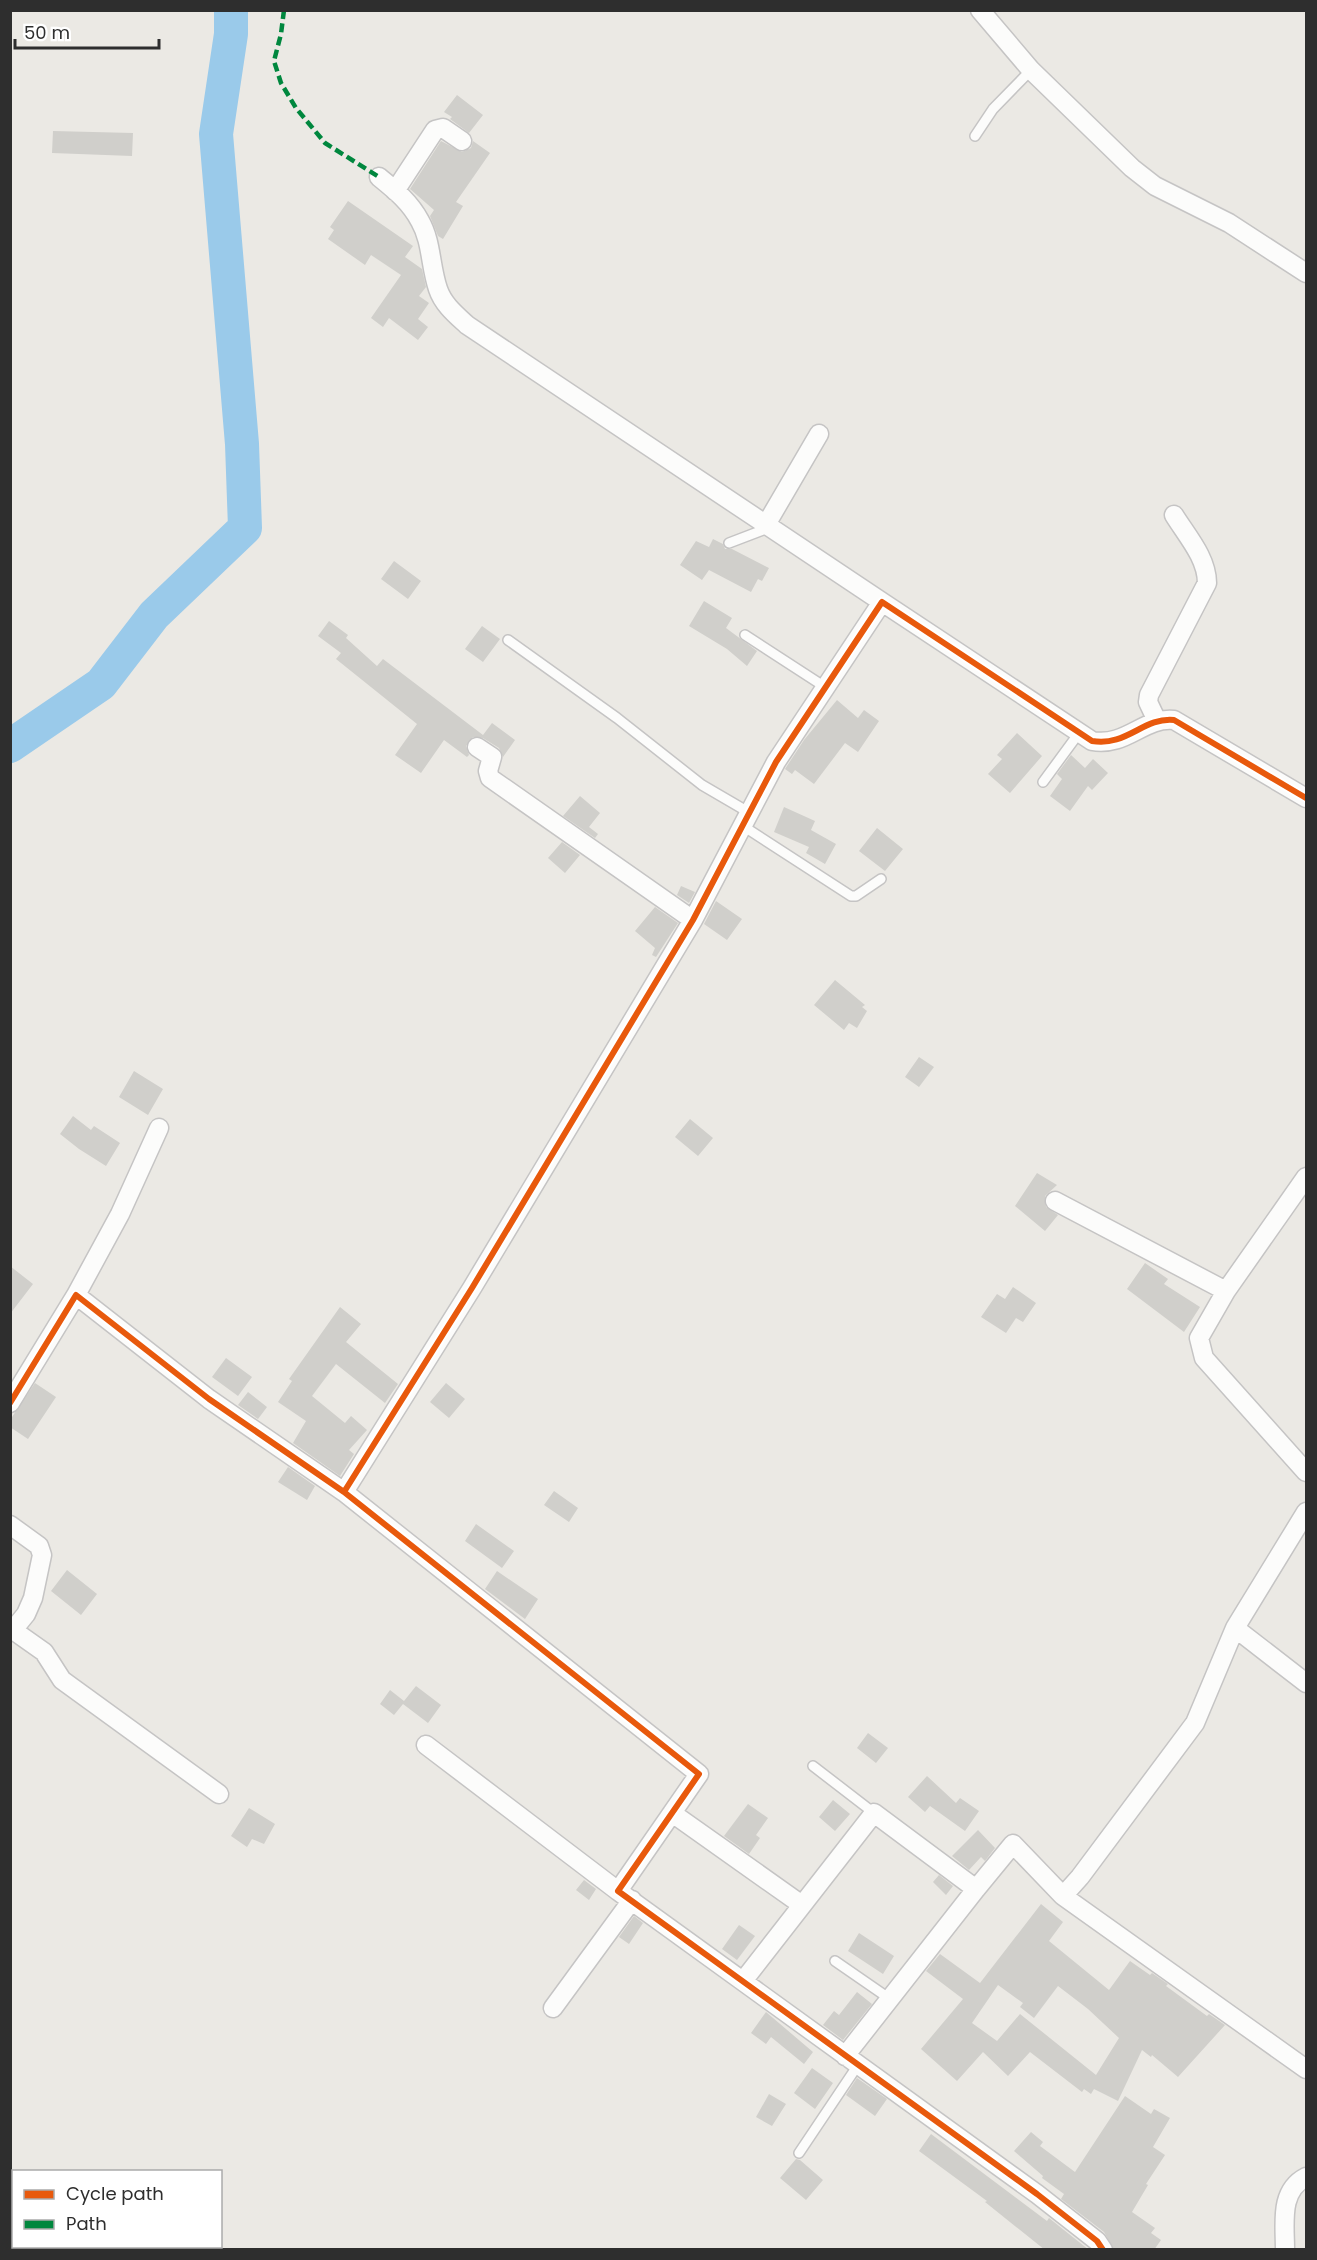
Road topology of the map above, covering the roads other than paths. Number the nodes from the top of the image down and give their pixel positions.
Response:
1 (980, 10) edge
2 (1031, 70) junction
3 (975, 136) dead end
4 (462, 141) dead end
5 (379, 177) dead end
6 (395, 191) junction
7 (1306, 273) edge
8 (819, 434) dead end
9 (1174, 515) dead end
10 (769, 525) junction
11 (729, 543) dead end
12 (882, 602) junction
13 (745, 635) dead end
14 (508, 639) dead end
15 (825, 687) junction
16 (1157, 721) junction
17 (1079, 732) junction
18 (477, 747) dead end
19 (1043, 782) dead end
20 (1306, 798) edge
21 (746, 819) junction
22 (881, 879) dead end
23 (693, 920) junction
24 (159, 1128) dead end
25 (1306, 1177) edge
26 (1055, 1200) dead end
27 (1226, 1291) junction
28 (76, 1294) junction
29 (10, 1403) edge
30 (1306, 1472) edge
31 (344, 1492) junction
32 (1306, 1512) edge
33 (10, 1525) edge
34 (1235, 1628) junction
35 (12, 1629) edge
36 (1306, 1683) edge
37 (426, 1745) dead end
38 (813, 1766) dead end
39 (219, 1794) dead end
40 (672, 1813) junction
41 (874, 1813) junction
42 (976, 1889) junction
43 (625, 1895) junction
44 (1063, 1896) junction
45 (802, 1905) junction
46 (835, 1961) dead end
47 (743, 1981) junction
48 (890, 1999) junction
49 (553, 2008) dead end
50 (852, 2061) junction
51 (1306, 2069) edge
52 (799, 2153) dead end
53 (1306, 2177) edge
54 (1103, 2250) edge
55 (1285, 2250) edge

1 - 2 street
2 - 3 lane
2 - 7 street
4 - 6 street
5 - 6 street
6 - 10 street
8 - 10 street
9 - 16 street
10 - 11 lane
10 - 12 street
12 - 15 street
12 - 17 street
13 - 15 lane
14 - 21 lane
15 - 21 street
16 - 17 street
16 - 20 street
17 - 19 lane
18 - 23 street
21 - 22 lane
21 - 23 street
23 - 31 street
24 - 28 street
25 - 27 street
26 - 27 street
27 - 30 street
28 - 29 street
28 - 31 street
31 - 40 street
32 - 34 street
33 - 35 street
34 - 36 street
34 - 44 street
35 - 39 street
37 - 43 street
38 - 41 lane
40 - 43 street
40 - 45 street
41 - 42 street
41 - 45 street
42 - 44 street
42 - 48 street
43 - 47 street
43 - 49 street
44 - 51 street
45 - 47 street
46 - 48 lane
47 - 50 street
48 - 50 street
50 - 52 lane
50 - 54 street
53 - 55 street

